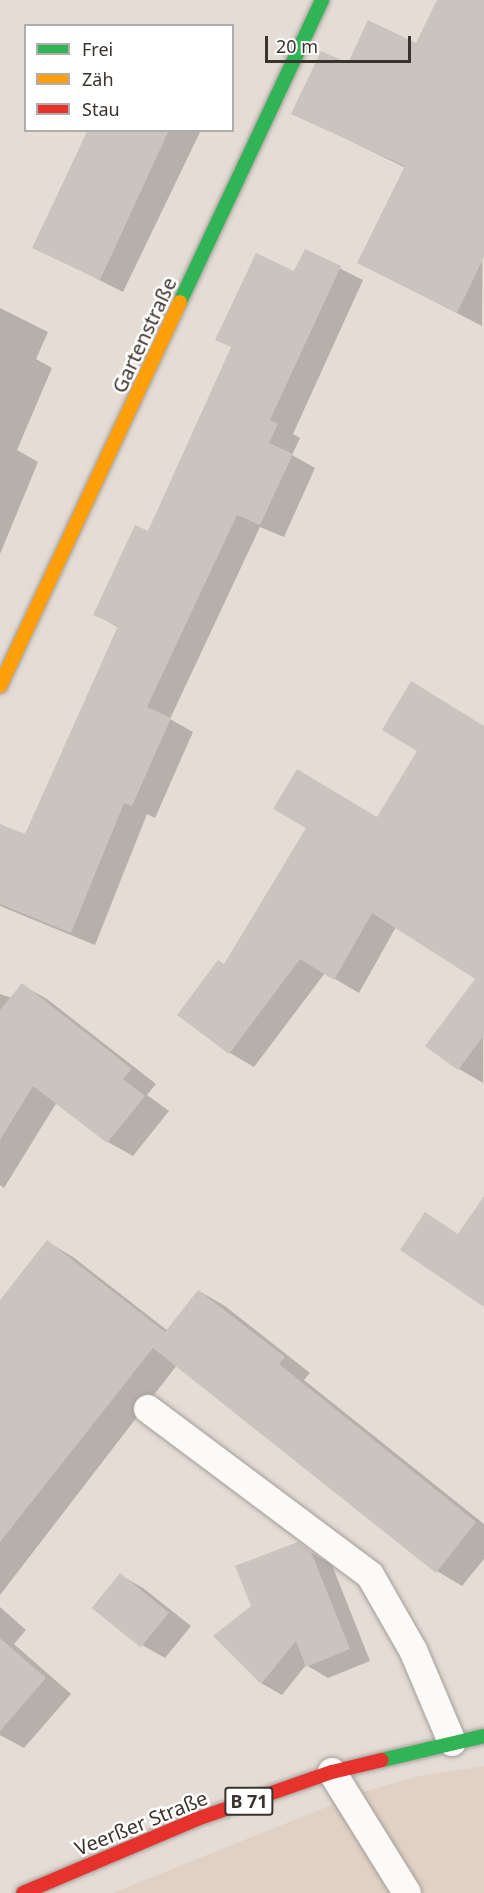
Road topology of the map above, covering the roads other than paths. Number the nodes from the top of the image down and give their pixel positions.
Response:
1 (322, 0) edge
2 (0, 686) edge
3 (148, 1409) dead end
4 (484, 1736) edge
5 (452, 1742) junction
6 (332, 1772) junction
7 (23, 1893) edge
8 (407, 1893) edge

1 - 2 street, Gartenstraße
3 - 5 lane
4 - 5 street, Veerßer Straße / B 71
5 - 6 street, Veerßer Straße / B 71
6 - 7 street, Veerßer Straße / B 71
6 - 8 lane

